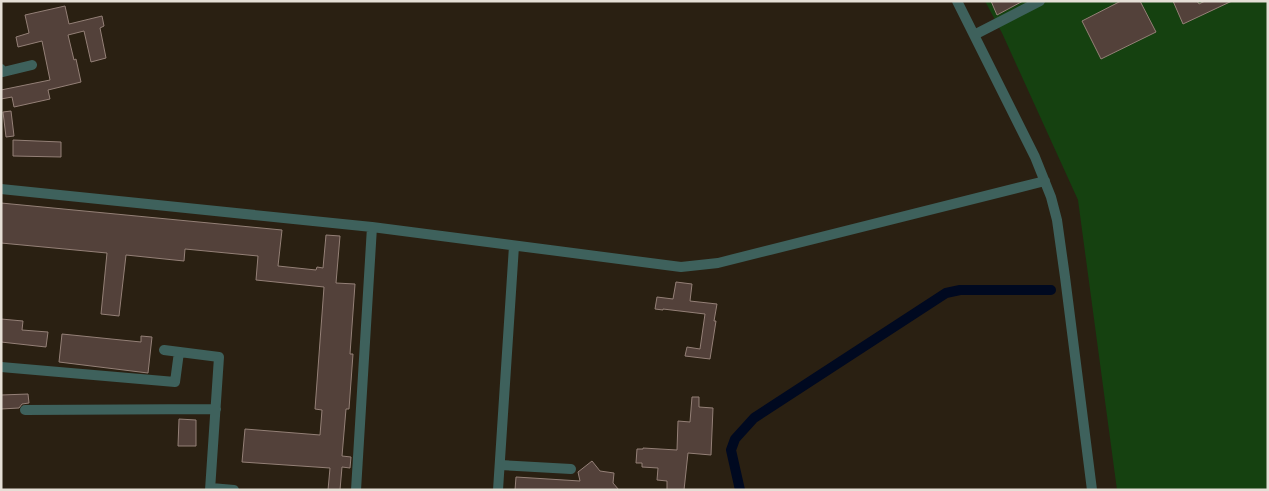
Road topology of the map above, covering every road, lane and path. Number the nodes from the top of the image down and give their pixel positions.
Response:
1 (957, 1) edge
2 (1040, 1) edge
3 (974, 35) junction
4 (32, 65) dead end
5 (1, 69) edge
6 (1045, 181) junction
7 (1, 189) edge
8 (372, 227) junction
9 (514, 246) junction
10 (164, 350) dead end
11 (180, 352) junction
12 (1, 367) edge
13 (216, 409) junction
14 (25, 410) dead end
15 (500, 465) junction
16 (571, 468) dead end
17 (210, 489) edge
18 (234, 490) edge
19 (356, 490) edge
20 (498, 490) edge
21 (1092, 490) edge

1 - 3 street
2 - 3 street
3 - 6 street
4 - 5 street
6 - 9 street
6 - 21 street
7 - 8 street
8 - 9 street
8 - 19 street
9 - 15 street
10 - 11 street
11 - 12 street
11 - 13 street
13 - 14 street
13 - 17 street
15 - 16 street
15 - 20 street
17 - 18 street

